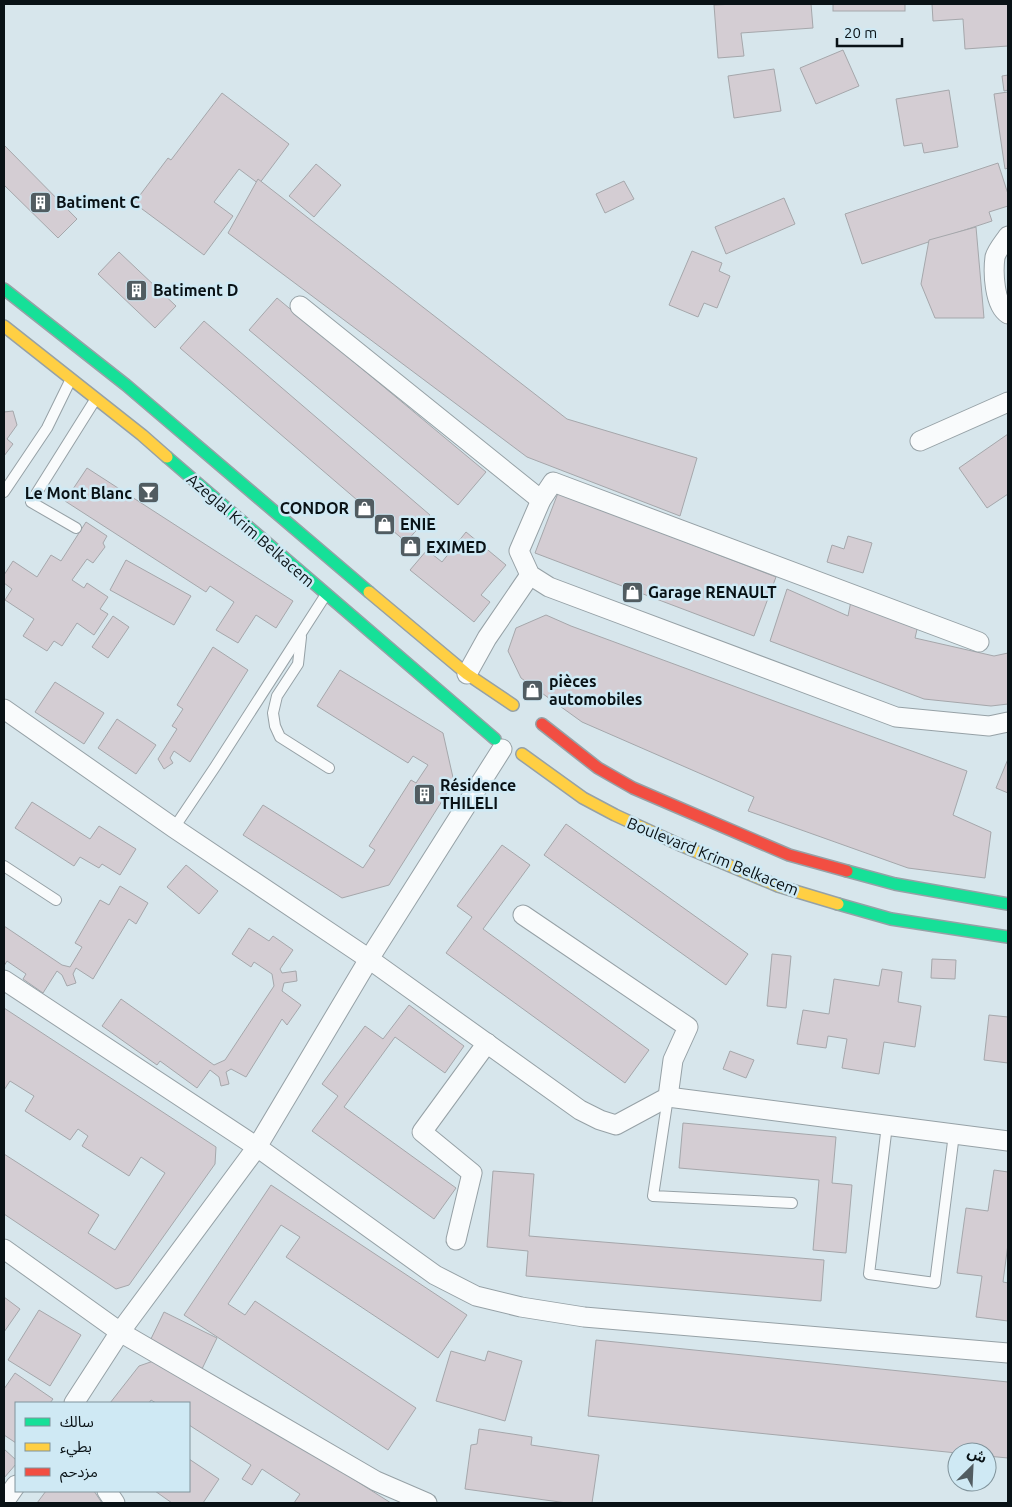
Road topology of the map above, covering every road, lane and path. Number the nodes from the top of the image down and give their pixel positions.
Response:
1 (1008, 236) edge
2 (4, 289) edge
3 (300, 306) dead end
4 (1008, 314) edge
5 (4, 326) edge
6 (72, 379) junction
7 (96, 399) junction
8 (1008, 402) edge
9 (920, 441) dead end
10 (4, 492) edge
11 (541, 500) junction
12 (76, 528) dead end
13 (530, 575) junction
14 (326, 595) junction
15 (302, 633) junction
16 (979, 642) dead end
17 (467, 674) junction
18 (526, 706) dead end
19 (4, 709) edge
20 (536, 713) dead end
21 (494, 722) dead end
22 (1008, 722) edge
23 (542, 724) junction
24 (989, 726) junction
25 (1008, 737) edge
26 (499, 744) junction
27 (522, 754) junction
28 (329, 768) dead end
29 (174, 828) junction
30 (4, 866) edge
31 (56, 900) dead end
32 (1008, 904) edge
33 (523, 915) dead end
34 (1008, 937) edge
35 (369, 959) junction
36 (4, 980) edge
37 (487, 1043) junction
38 (668, 1097) junction
39 (887, 1125) junction
40 (954, 1134) junction
41 (1008, 1141) edge
42 (257, 1147) junction
43 (792, 1204) dead end
44 (456, 1240) dead end
45 (4, 1249) edge
46 (120, 1332) junction
47 (1008, 1352) edge
48 (75, 1402) edge
49 (15, 1486) edge
50 (107, 1492) edge
51 (4, 1502) edge
52 (115, 1503) edge
53 (427, 1503) edge

1 - 4 street
2 - 17 main road
3 - 11 street
5 - 6 main road, Azeglal Krim Belkacem
6 - 7 main road, Azeglal Krim Belkacem
6 - 10 lane
7 - 12 lane
7 - 14 main road, Azeglal Krim Belkacem
8 - 9 street
11 - 13 street
11 - 16 street
13 - 17 street
13 - 24 street
14 - 15 lane
14 - 26 main road, Azeglal Krim Belkacem
15 - 28 lane
15 - 29 lane
17 - 18 main road
19 - 29 street
20 - 23 main road
21 - 26 main road
22 - 24 street
23 - 27 main road
23 - 32 main road
24 - 25 street
26 - 27 main road
26 - 35 street
27 - 34 main road, Boulevard Krim Belkacem
29 - 35 street
30 - 31 lane
33 - 38 street
35 - 37 street
35 - 42 street
36 - 42 street
37 - 38 street
37 - 44 street
38 - 39 street
38 - 43 lane
39 - 40 street
39 - 40 lane
40 - 41 street
42 - 46 street
42 - 47 street
45 - 46 street
46 - 48 street
46 - 53 street
49 - 51 street
50 - 52 street

